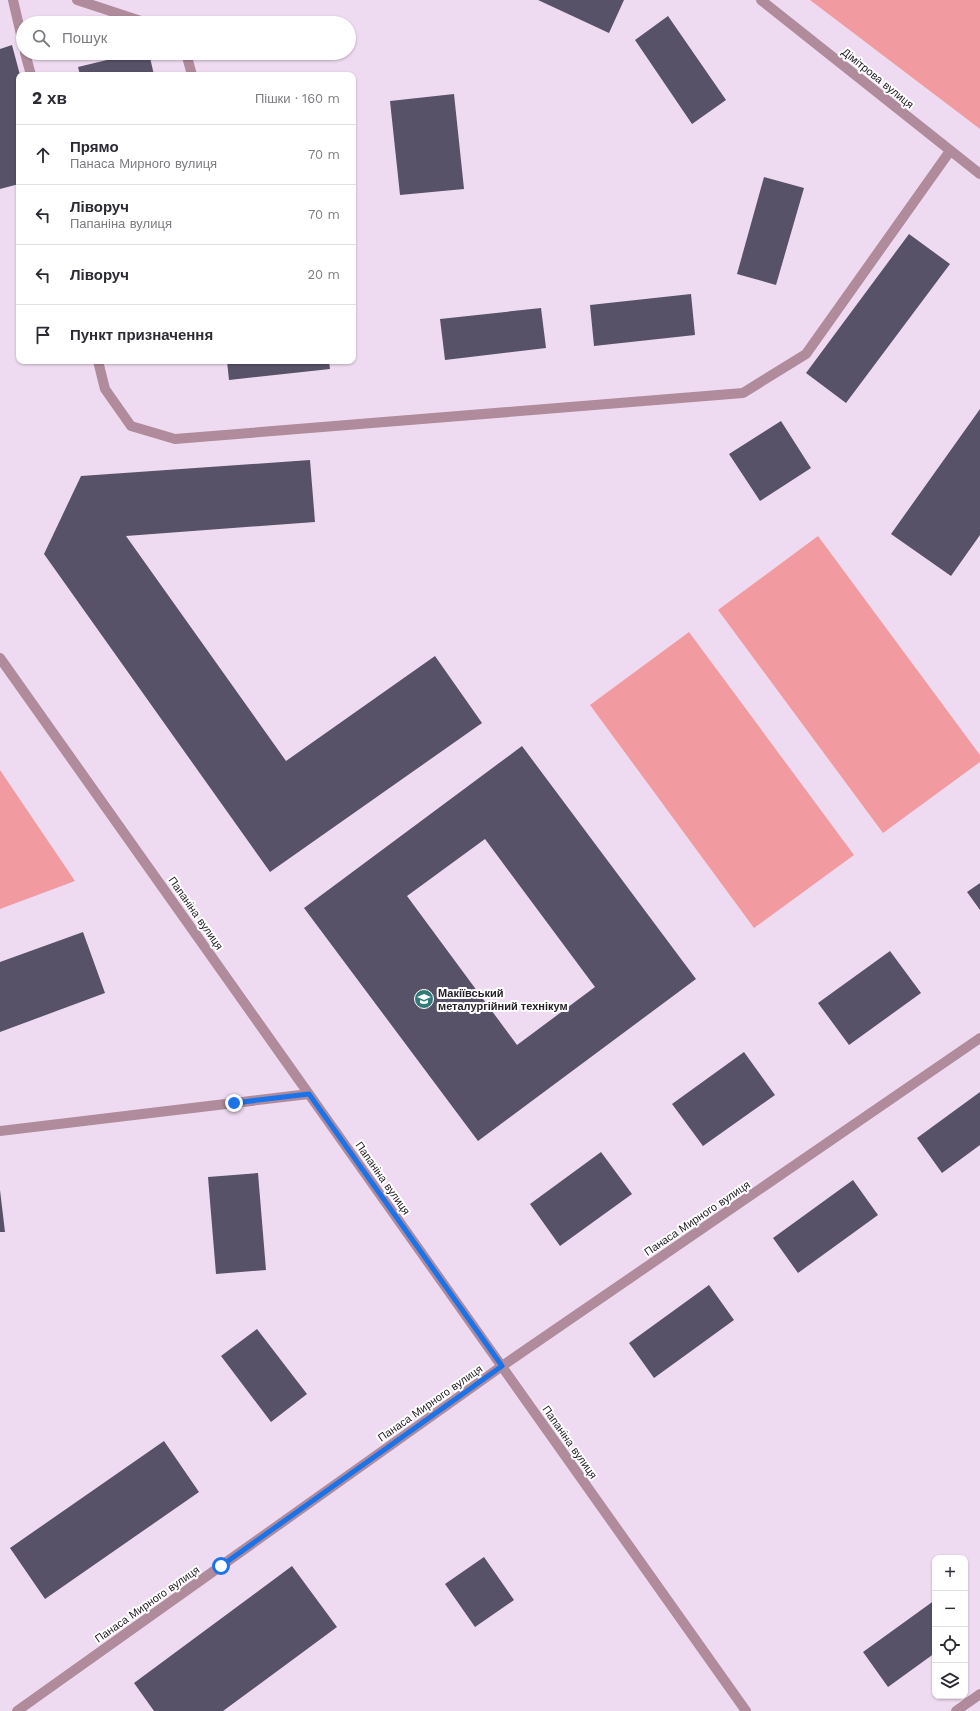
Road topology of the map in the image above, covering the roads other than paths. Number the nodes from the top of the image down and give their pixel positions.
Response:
1 (13, 0) edge
2 (78, 0) edge
3 (762, 0) edge
4 (17, 16) edge
5 (126, 16) edge
6 (27, 60) edge
7 (188, 60) edge
8 (29, 72) edge
9 (191, 72) edge
10 (950, 151) junction
11 (980, 174) edge
12 (99, 364) edge
13 (0, 658) edge
14 (980, 1038) edge
15 (309, 1094) junction
16 (0, 1131) edge
17 (502, 1366) junction
18 (980, 1694) edge
19 (17, 1711) edge
20 (746, 1711) edge
21 (956, 1711) edge

1 - 4 street
2 - 5 street
3 - 10 street, Дімітрова вулиця
6 - 8 street
7 - 9 street
10 - 11 street, Дімітрова вулиця
10 - 12 street
13 - 15 street, Папаніна вулиця
14 - 17 street, Панаса Мирного вулиця
15 - 16 street
15 - 17 street, Папаніна вулиця
17 - 19 street, Панаса Мирного вулиця
17 - 20 street, Папаніна вулиця
18 - 21 street

